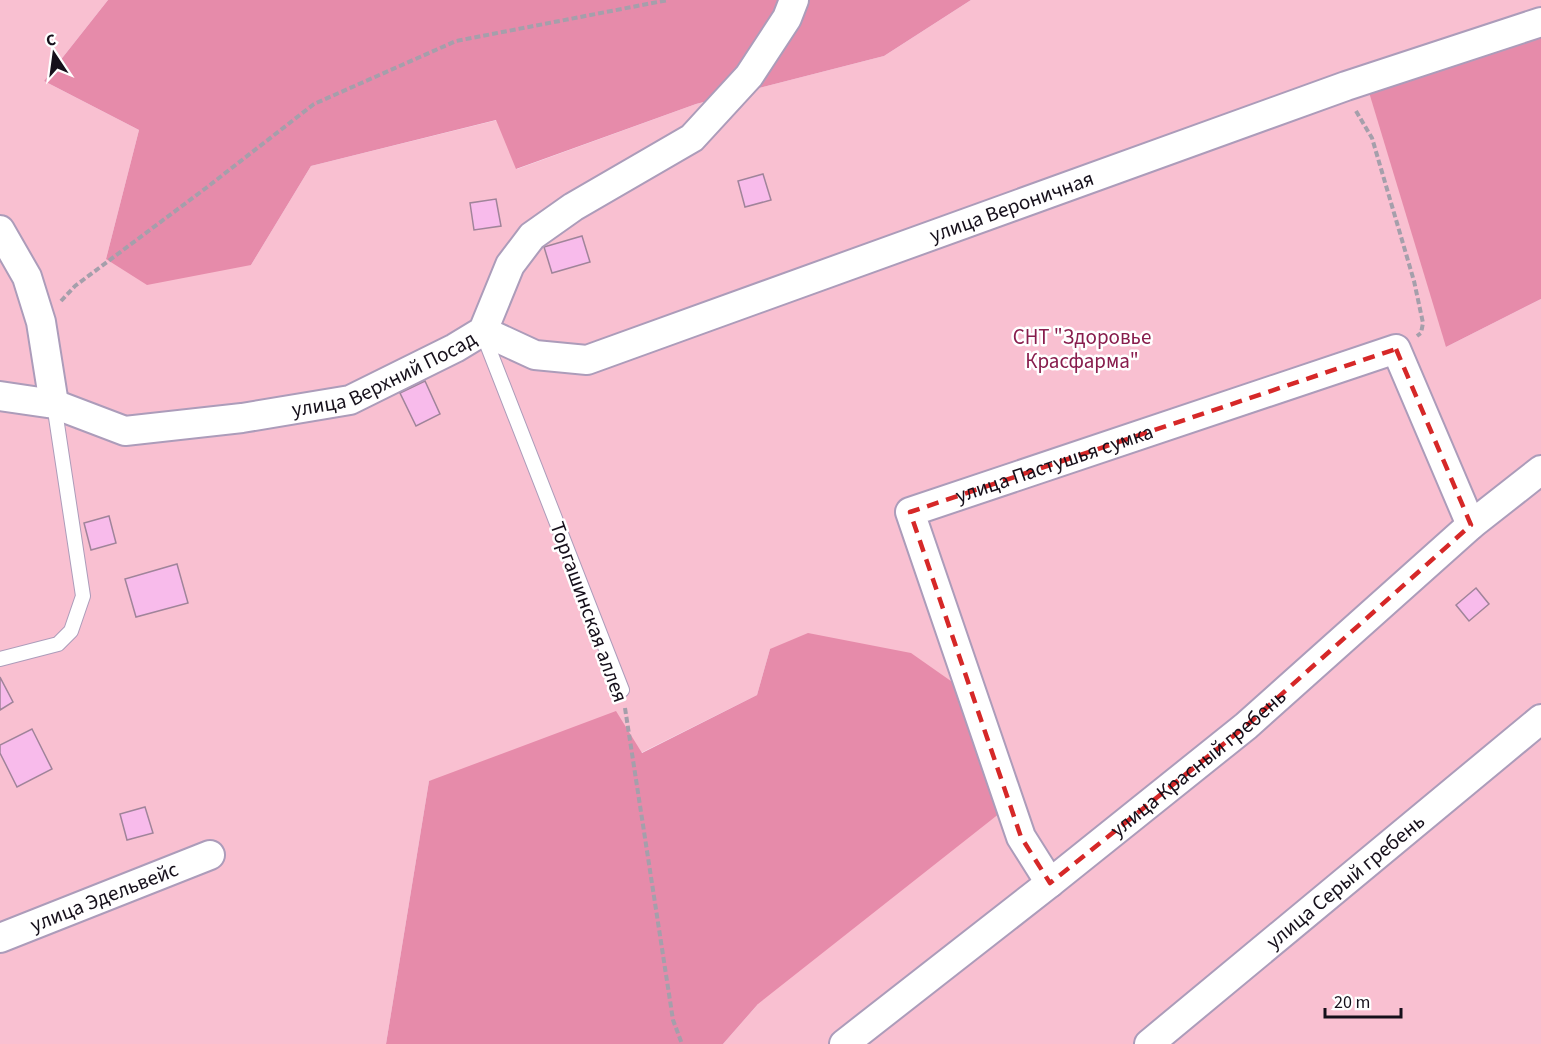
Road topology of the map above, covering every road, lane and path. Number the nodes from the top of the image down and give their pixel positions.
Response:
1 (668, 0) edge
2 (794, 0) edge
3 (1541, 22) edge
4 (1346, 86) junction
5 (0, 230) edge
6 (41, 322) junction
7 (483, 332) junction
8 (1396, 349) junction
9 (0, 396) edge
10 (54, 404) junction
11 (1541, 470) edge
12 (1470, 525) junction
13 (0, 659) edge
14 (622, 690) joint
15 (1541, 719) edge
16 (210, 855) dead end
17 (1050, 883) junction
18 (0, 938) edge
19 (682, 1044) edge
20 (844, 1044) edge
21 (1149, 1044) edge

1 - 6 path
2 - 7 street, улица Верхний Посад
3 - 4 street, улица Вероничная
4 - 7 street, улица Вероничная
4 - 8 path
5 - 6 street
6 - 10 street
7 - 10 street, улица Верхний Посад
7 - 14 lane, Торгашинская аллея
8 - 12 street
8 - 17 street, улица Пастушья сумка
9 - 10 street, улица Верхний Посад
10 - 13 lane
11 - 12 street, улица Красный гребень
12 - 17 street, улица Красный гребень
14 - 19 path, Торгашинская аллея
15 - 21 street, улица Серый гребень
16 - 18 street, улица Эдельвейс
17 - 20 street, улица Красный гребень

